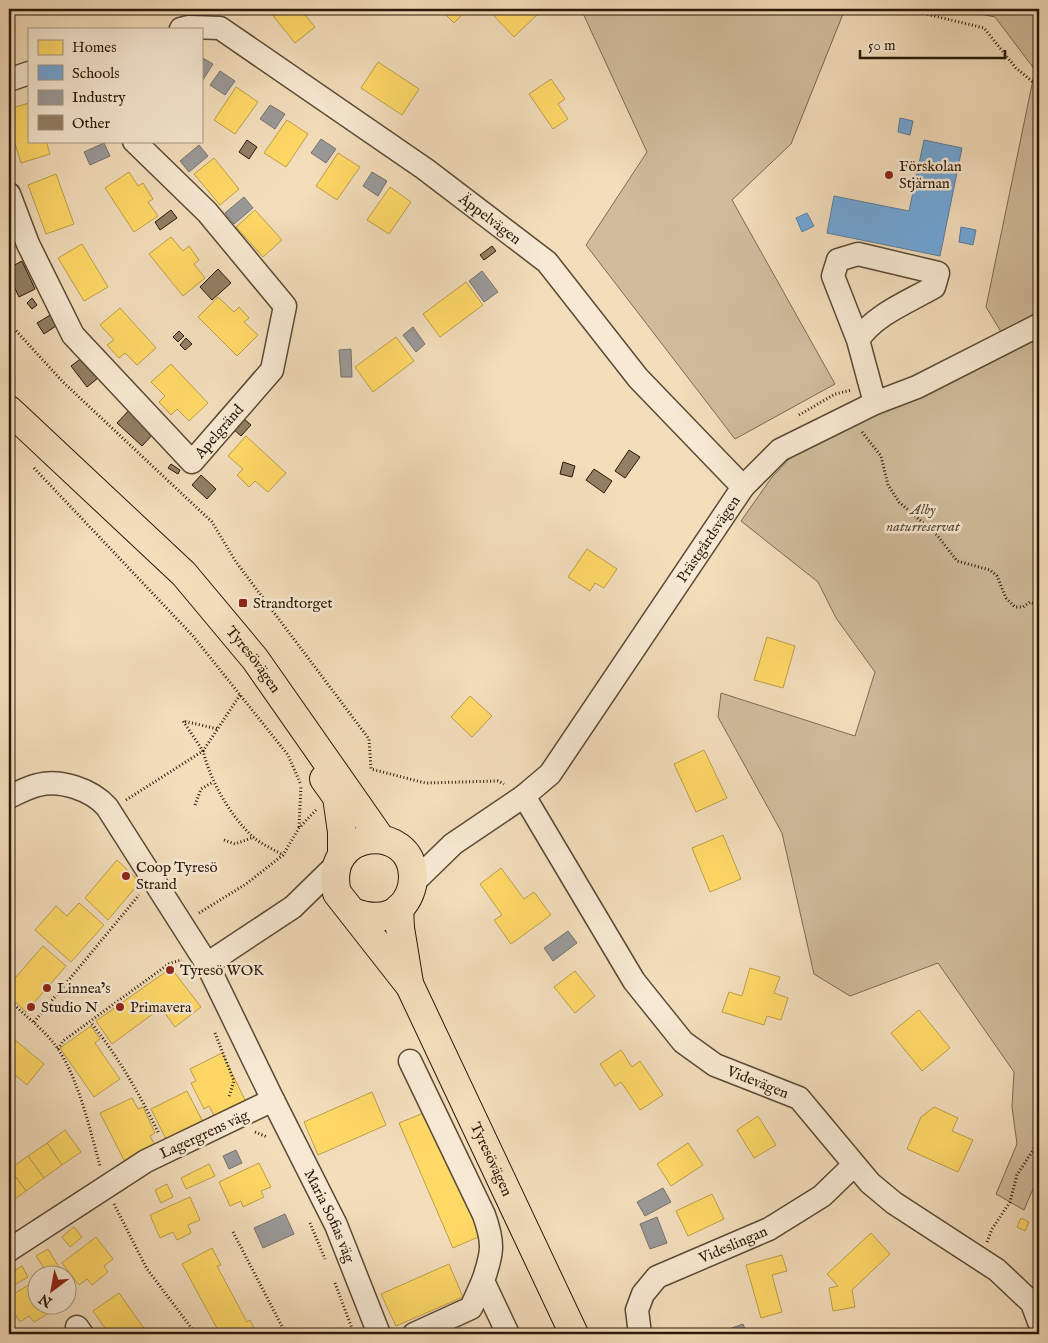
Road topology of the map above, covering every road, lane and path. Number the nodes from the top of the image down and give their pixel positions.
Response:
1 (924, 9) edge
2 (222, 18) edge
3 (184, 28) edge
4 (28, 73) edge
5 (9, 80) edge
6 (1039, 87) edge
7 (135, 142) edge
8 (9, 194) edge
9 (9, 323) edge
10 (1039, 325) edge
11 (858, 340) junction
12 (874, 403) junction
13 (9, 410) edge
14 (852, 415) junction
15 (28, 461) dead end
16 (743, 487) junction
17 (105, 498) junction
18 (1039, 606) edge
19 (240, 696) junction
20 (218, 729) junction
21 (202, 751) junction
22 (371, 769) junction
23 (367, 772) dead end
24 (213, 782) junction
25 (301, 785) junction
26 (308, 787) dead end
27 (524, 796) junction
28 (9, 797) edge
29 (195, 805) dead end
30 (318, 808) dead end
31 (110, 810) junction
32 (299, 828) junction
33 (254, 837) junction
34 (224, 840) dead end
35 (453, 844) junction
36 (392, 845) junction
37 (283, 855) junction
38 (339, 860) junction
39 (413, 883) junction
40 (141, 892) dead end
41 (292, 906) junction
42 (348, 907) junction
43 (400, 908) junction
44 (181, 924) junction
45 (183, 960) dead end
46 (208, 964) junction
47 (410, 986) junction
48 (9, 1009) edge
49 (9, 1014) edge
50 (34, 1022) dead end
51 (92, 1024) dead end
52 (214, 1031) dead end
53 (58, 1049) dead end
54 (410, 1061) dead end
55 (228, 1100) dead end
56 (273, 1100) junction
57 (248, 1129) dead end
58 (1039, 1141) edge
59 (271, 1144) dead end
60 (167, 1152) junction
61 (854, 1165) junction
62 (308, 1219) dead end
63 (233, 1232) dead end
64 (9, 1250) edge
65 (982, 1259) junction
66 (326, 1262) dead end
67 (333, 1280) dead end
68 (483, 1281) junction
69 (1039, 1322) edge
70 (286, 1334) edge
71 (354, 1334) edge
72 (379, 1334) edge
73 (414, 1334) edge
74 (508, 1334) edge
75 (574, 1334) edge
76 (640, 1334) edge

1 - 6 path
2 - 3 street, Äppelvägen
2 - 16 street, Äppelvägen
4 - 5 street
7 - 8 street, Apelgränd
9 - 22 path
10 - 12 street, Prästgårdsvägen
11 - 11 street
11 - 12 street
12 - 14 street, Prästgårdsvägen
13 - 17 main road, Tyresövägen
14 - 16 street, Prästgårdsvägen
14 - 18 path
15 - 19 path
16 - 27 street, Prästgårdsvägen
17 - 36 main road, Tyresövägen
17 - 38 main road, Tyresövägen
19 - 20 path
19 - 25 path
20 - 21 path
20 - 21 path
21 - 24 path
21 - 31 path
22 - 23 path
22 - 27 path
24 - 29 path
24 - 33 path
25 - 26 path
25 - 32 path
27 - 35 street, Prästgårdsvägen
27 - 61 street, Videvägen
28 - 31 street
30 - 32 path
31 - 44 street
32 - 37 path
33 - 34 path
33 - 37 path
35 - 36 street, Prästgårdsvägen
35 - 39 street, Prästgårdsvägen
36 - 38 main road
36 - 39 main road, Tyresövägen
37 - 44 path
38 - 41 street
38 - 42 main road, Tyresövägen
39 - 43 main road
40 - 50 path
41 - 42 street
41 - 46 street
42 - 43 main road
42 - 47 main road, Tyresövägen
43 - 47 main road, Tyresövägen
44 - 46 street
45 - 53 path
46 - 56 street
47 - 75 main road, Tyresövägen
48 - 49 path
51 - 60 path
52 - 55 path
54 - 68 street
56 - 60 street, Lagergrens väg
56 - 72 street, Maria Sofias väg
57 - 59 path
58 - 65 path
60 - 64 street, Lagergrens väg
61 - 65 street, Videvägen
61 - 76 street, Videslingan
62 - 66 path
63 - 70 path
65 - 69 street, Videvägen
67 - 71 path
68 - 73 street
68 - 74 street

